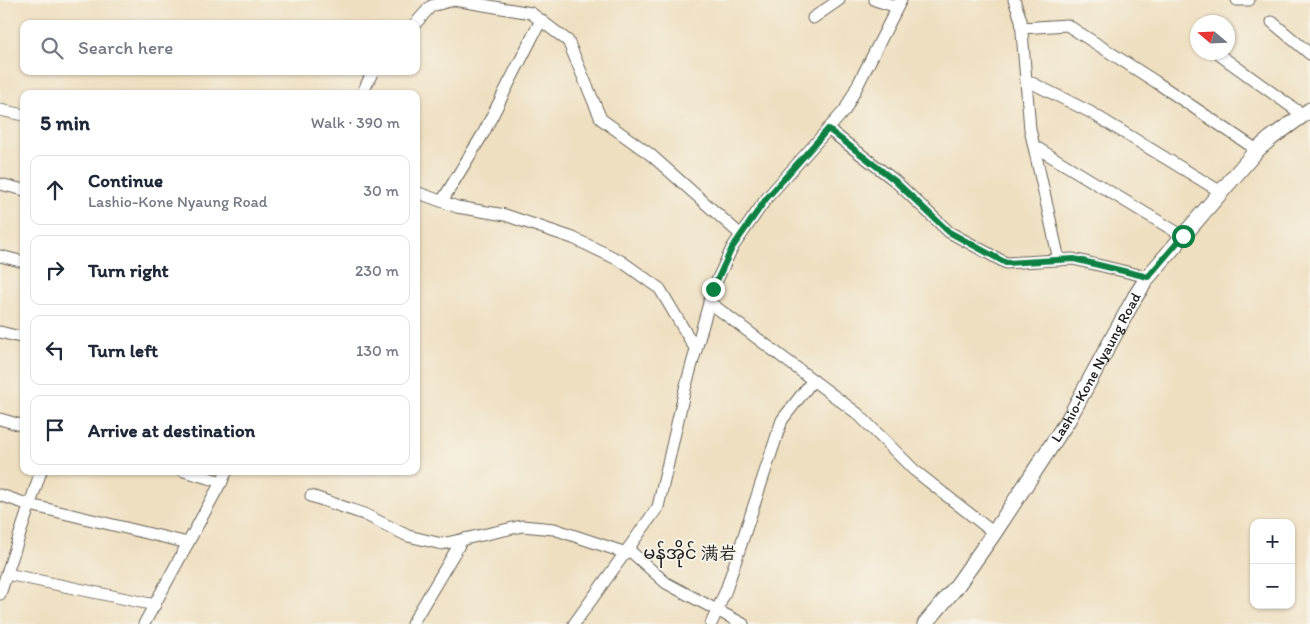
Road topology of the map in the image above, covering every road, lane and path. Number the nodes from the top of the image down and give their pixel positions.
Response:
1 (454, 0) edge
2 (839, 0) edge
3 (875, 0) edge
4 (1014, 0) edge
5 (1237, 0) edge
6 (1249, 0) edge
7 (899, 3) edge
8 (813, 18) dead end
9 (419, 20) edge
10 (541, 20) junction
11 (1272, 22) dead end
12 (1022, 28) junction
13 (1310, 54) edge
14 (1227, 60) edge
15 (371, 75) edge
16 (1026, 80) junction
17 (364, 90) edge
18 (0, 110) edge
19 (1307, 112) edge
20 (20, 114) edge
21 (828, 129) junction
22 (1034, 146) junction
23 (1257, 150) junction
24 (0, 184) edge
25 (20, 189) edge
26 (1221, 192) junction
27 (420, 193) edge
28 (442, 201) junction
29 (741, 234) junction
30 (1183, 236) junction
31 (0, 256) edge
32 (1059, 260) junction
33 (20, 261) edge
34 (1148, 277) junction
35 (709, 302) junction
36 (0, 332) edge
37 (20, 337) edge
38 (696, 350) junction
39 (813, 380) junction
40 (0, 419) edge
41 (20, 425) edge
42 (40, 475) edge
43 (225, 476) edge
44 (0, 495) edge
45 (311, 496) dead end
46 (30, 505) junction
47 (994, 533) junction
48 (462, 540) junction
49 (188, 543) junction
50 (627, 551) junction
51 (7, 574) junction
52 (0, 594) edge
53 (155, 605) junction
54 (716, 611) junction
55 (144, 624) edge
56 (412, 624) edge
57 (574, 624) edge
58 (711, 624) edge
59 (743, 624) edge
60 (925, 624) edge

1 - 9 street
1 - 10 street
2 - 8 street
3 - 7 street
4 - 12 street
5 - 6 street
7 - 21 street
10 - 28 street
10 - 29 street
11 - 13 street
12 - 16 street
12 - 23 street
14 - 19 street
15 - 17 street
16 - 22 street
16 - 26 street
18 - 20 street
19 - 23 main road, Lashio-Kone Nyaung Road
21 - 29 street
21 - 32 street
22 - 30 street
22 - 32 street
23 - 26 main road, Lashio-Kone Nyaung Road
24 - 25 street
26 - 30 main road, Lashio-Kone Nyaung Road
27 - 28 street
28 - 38 street
29 - 35 street
30 - 34 main road, Lashio-Kone Nyaung Road
31 - 33 street
32 - 34 street
34 - 47 main road, Lashio-Kone Nyaung Road
35 - 38 street
35 - 39 street
36 - 37 street
38 - 50 street
39 - 47 street
39 - 54 street
40 - 41 street
42 - 46 street
43 - 49 street
44 - 46 street
45 - 48 street
46 - 49 street
46 - 51 street
47 - 60 main road, Lashio-Kone Nyaung Road
48 - 50 street
48 - 56 street
49 - 53 street
50 - 54 street
50 - 57 street
51 - 52 street
51 - 53 street
53 - 55 street
54 - 58 street
54 - 59 street

